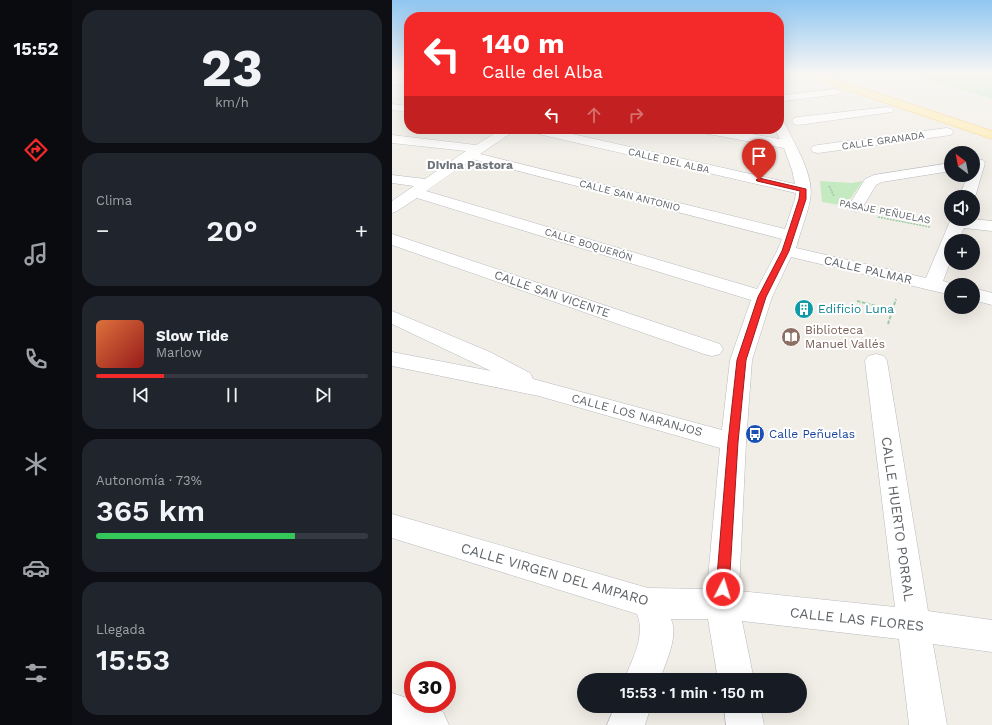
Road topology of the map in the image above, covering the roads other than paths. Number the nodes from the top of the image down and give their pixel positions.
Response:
1 (911, 108) edge
2 (888, 110) dead end
3 (789, 123) edge
4 (947, 132) dead end
5 (503, 134) edge
6 (556, 134) edge
7 (734, 134) edge
8 (992, 135) edge
9 (392, 138) edge
10 (789, 146) junction
11 (818, 149) dead end
12 (474, 152) junction
13 (992, 159) edge
14 (944, 168) edge
15 (980, 168) edge
16 (392, 179) edge
17 (423, 188) junction
18 (803, 190) junction
19 (856, 207) dead end
20 (392, 208) edge
21 (980, 225) edge
22 (956, 226) edge
23 (992, 226) edge
24 (392, 238) edge
25 (788, 243) junction
26 (932, 285) junction
27 (944, 288) edge
28 (980, 296) edge
29 (762, 297) junction
30 (992, 299) edge
31 (392, 317) edge
32 (712, 349) dead end
33 (392, 359) edge
34 (876, 361) dead end
35 (540, 388) junction
36 (733, 442) junction
37 (392, 526) edge
38 (648, 603) junction
39 (722, 604) junction
40 (912, 625) junction
41 (992, 636) edge
42 (644, 673) edge
43 (735, 673) edge
44 (392, 711) edge
45 (630, 713) edge
46 (743, 713) edge
47 (430, 725) edge
48 (626, 725) edge
49 (745, 725) edge
50 (928, 725) edge

1 - 8 main road
2 - 3 street
3 - 10 street
4 - 11 street, CALLE GRANADA
5 - 12 street
6 - 18 street, CALLE DEL ALBA
7 - 10 street
9 - 12 street, CALLE SAN ANTONIO
10 - 18 street
12 - 17 street
12 - 25 street, CALLE SAN ANTONIO
13 - 15 street
14 - 19 street
16 - 17 street, CALLE BOQUERÓN
17 - 20 street
17 - 29 street, CALLE BOQUERÓN
18 - 25 street
21 - 23 street
22 - 26 street
24 - 32 street, CALLE SAN VICENTE
25 - 26 street, CALLE PALMAR
25 - 29 street
26 - 27 street, CALLE PALMAR
28 - 30 street
29 - 36 street
31 - 35 street, CALLE LOS NARANJOS
33 - 35 street, CALLE LOS NARANJOS
34 - 40 street, CALLE HUERTO PORRAL
35 - 36 street, CALLE LOS NARANJOS
36 - 39 street
37 - 38 street, CALLE VIRGEN DEL AMPARO
38 - 39 street, CALLE VIRGEN DEL AMPARO
38 - 42 street
39 - 40 street, CALLE LAS FLORES
39 - 43 street
40 - 41 street, CALLE LAS FLORES
40 - 50 street, CALLE HUERTO PORRAL
44 - 47 street
45 - 48 street
46 - 49 street

